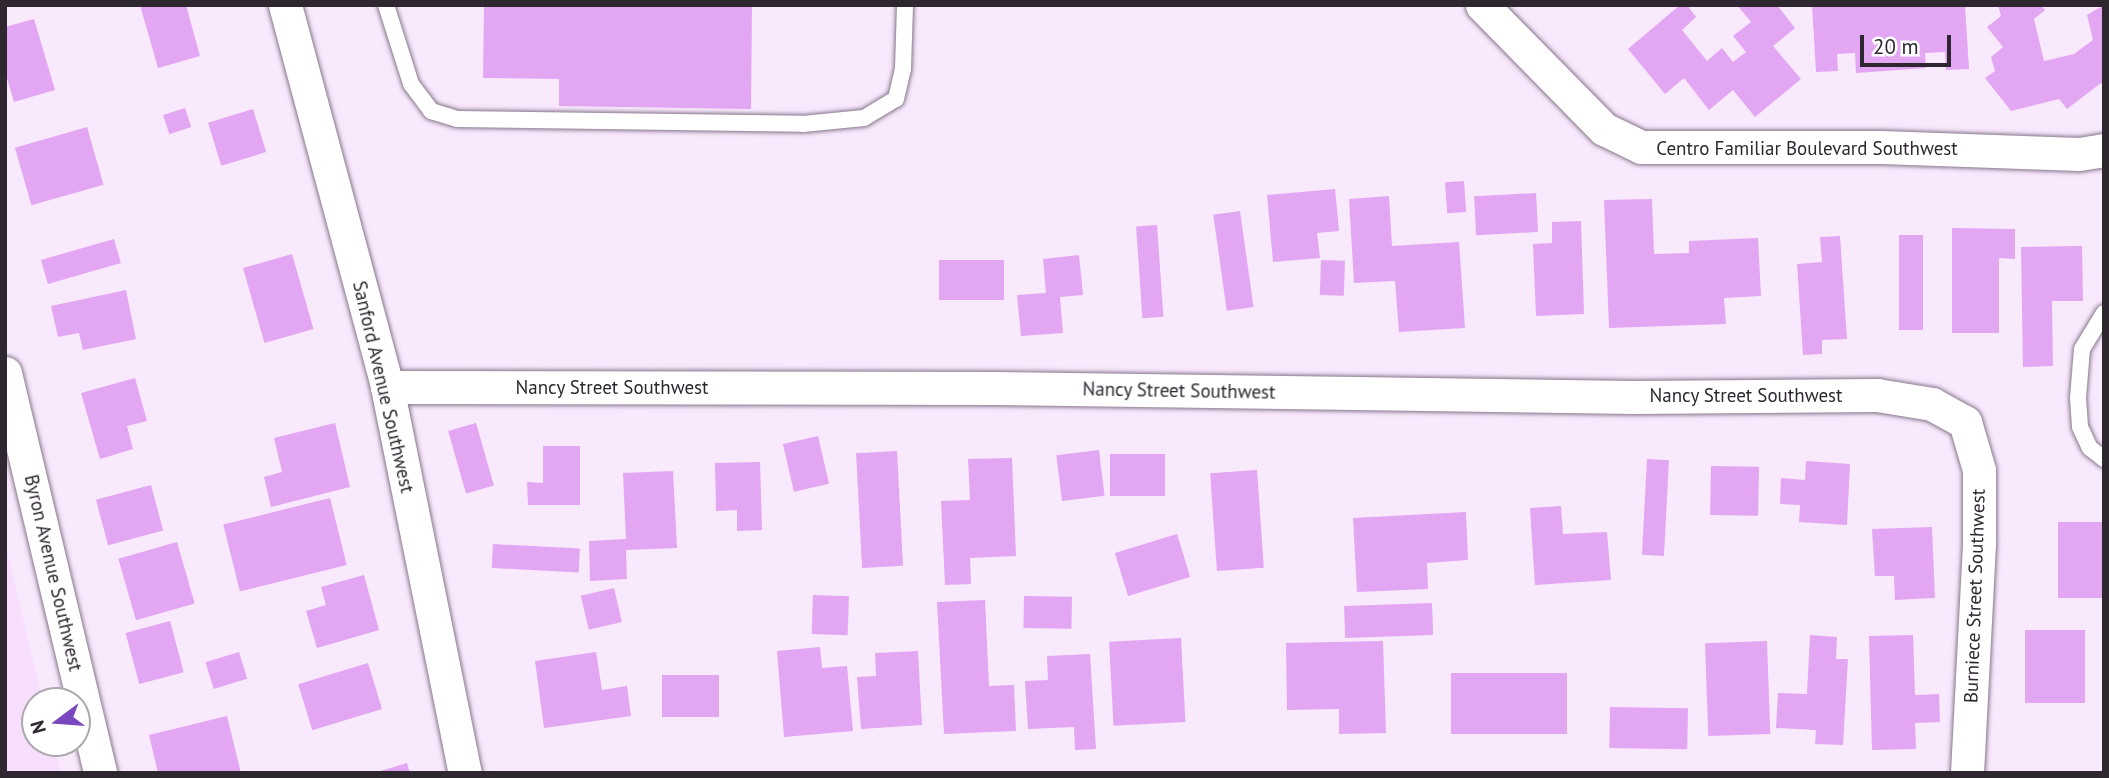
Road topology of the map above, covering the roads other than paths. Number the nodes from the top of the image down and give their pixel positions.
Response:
1 (285, 5) edge
2 (386, 5) edge
3 (905, 5) edge
4 (1482, 5) edge
5 (2104, 150) edge
6 (2104, 313) edge
7 (5, 373) edge
8 (387, 387) junction
9 (1965, 422) joint
10 (2104, 459) edge
11 (100, 773) edge
12 (466, 773) edge
13 (1967, 773) edge

1 - 8 street, Sanford Avenue Southwest
2 - 3 lane
4 - 5 street, Centro Familiar Boulevard Southwest
6 - 10 lane
7 - 11 street, Byron Avenue Southwest
8 - 9 street, Nancy Street Southwest
8 - 12 street, Sanford Avenue Southwest
9 - 13 street, Burniece Street Southwest

